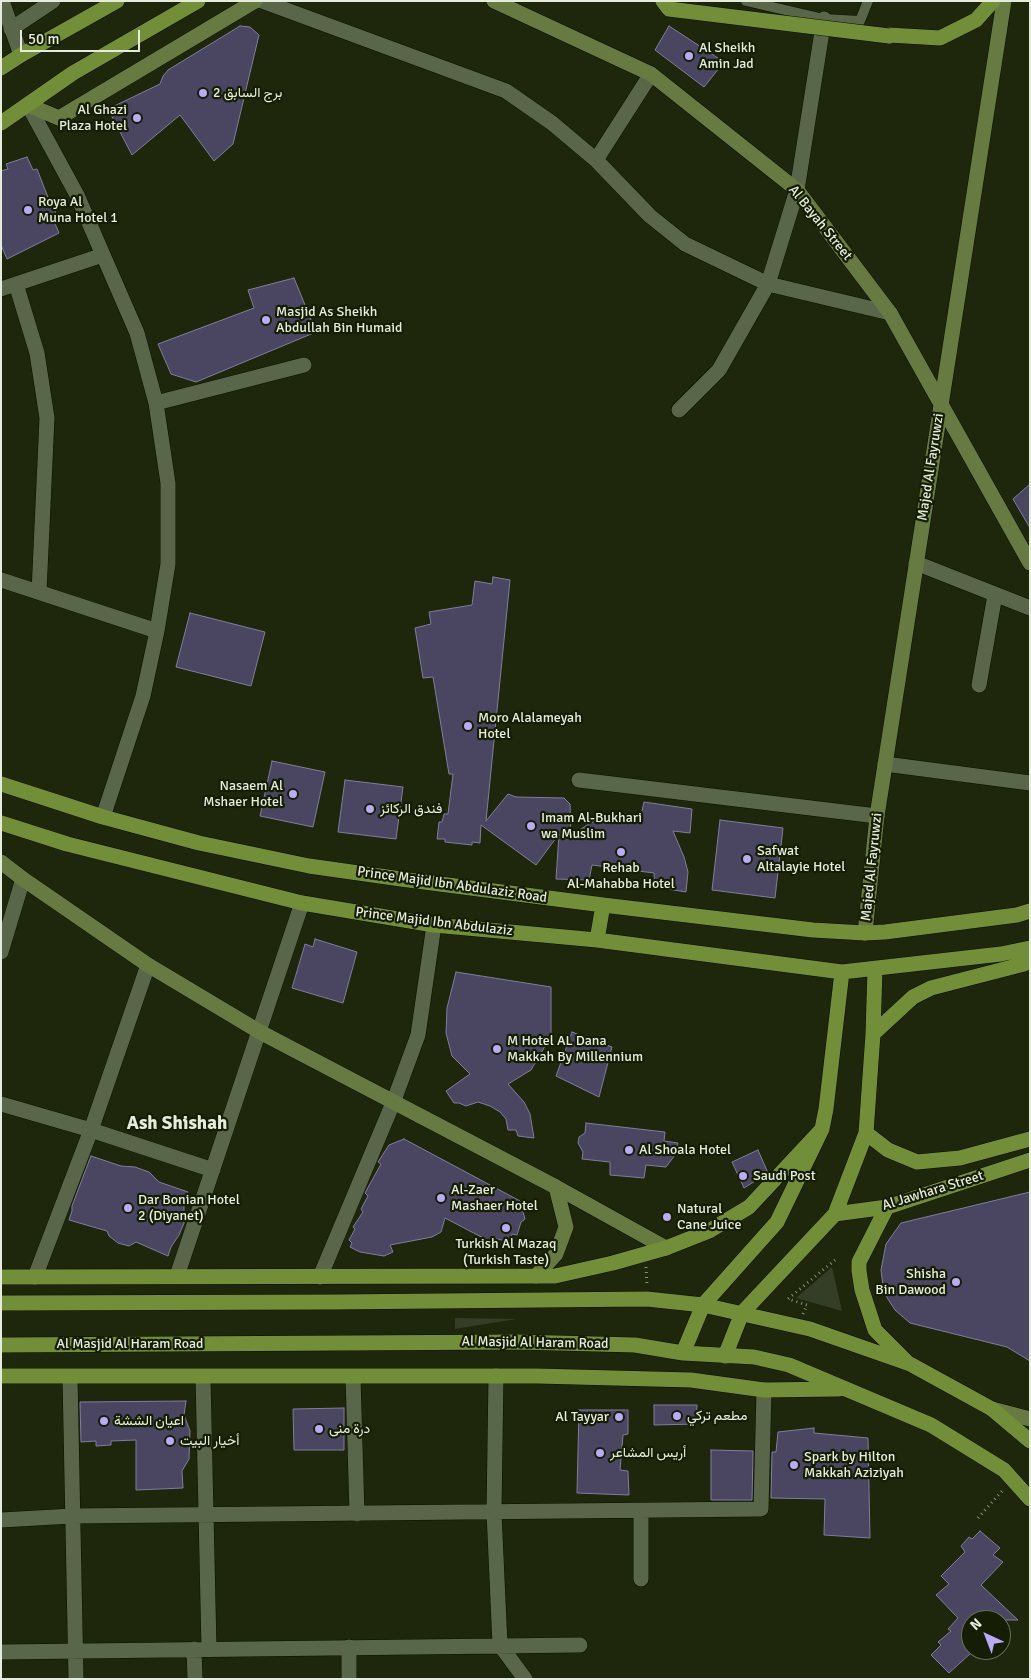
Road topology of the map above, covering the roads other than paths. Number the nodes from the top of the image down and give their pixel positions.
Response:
1 (2, 1) edge
2 (53, 1) edge
3 (118, 1) edge
4 (198, 1) edge
5 (254, 1) edge
6 (262, 1) edge
7 (494, 1) edge
8 (663, 1) edge
9 (746, 1) edge
10 (868, 1) edge
11 (993, 1) edge
12 (1004, 1) edge
13 (824, 19) junction
14 (11, 28) junction
15 (21, 55) junction
16 (1, 68) edge
17 (651, 74) junction
18 (28, 105) junction
19 (1, 123) edge
20 (596, 160) junction
21 (797, 190) junction
22 (103, 255) junction
23 (16, 284) junction
24 (768, 284) junction
25 (1, 288) edge
26 (890, 313) junction
27 (304, 365) dead end
28 (941, 402) junction
29 (156, 403) junction
30 (679, 410) dead end
31 (916, 563) junction
32 (1030, 563) edge
33 (1, 580) edge
34 (39, 592) junction
35 (995, 595) junction
36 (1030, 608) edge
37 (157, 631) junction
38 (979, 684) dead end
39 (885, 764) junction
40 (579, 780) dead end
41 (1030, 783) edge
42 (1, 784) edge
43 (103, 816) junction
44 (877, 816) junction
45 (1, 823) edge
46 (1, 862) edge
47 (23, 879) junction
48 (302, 903) junction
49 (603, 905) junction
50 (1030, 911) edge
51 (434, 925) junction
52 (865, 933) junction
53 (597, 940) junction
54 (1030, 948) edge
55 (1, 952) edge
56 (1030, 962) edge
57 (148, 965) junction
58 (875, 969) junction
59 (842, 972) junction
60 (260, 1032) junction
61 (873, 1034) junction
62 (393, 1103) junction
63 (1, 1104) edge
64 (822, 1129) junction
65 (91, 1130) junction
66 (866, 1133) junction
67 (1030, 1139) edge
68 (1030, 1160) edge
69 (213, 1170) junction
70 (556, 1187) junction
71 (887, 1207) junction
72 (835, 1214) junction
73 (666, 1248) junction
74 (1, 1276) edge
75 (36, 1276) junction
76 (177, 1276) junction
77 (320, 1276) junction
78 (536, 1276) junction
79 (197, 1277) junction
80 (1, 1303) edge
81 (196, 1303) junction
82 (703, 1305) junction
83 (742, 1313) junction
84 (1, 1345) edge
85 (683, 1353) junction
86 (725, 1356) junction
87 (910, 1364) junction
88 (1, 1376) edge
89 (353, 1376) junction
90 (496, 1376) junction
91 (70, 1377) junction
92 (203, 1377) junction
93 (844, 1389) junction
94 (764, 1390) junction
95 (992, 1409) junction
96 (1030, 1418) edge
97 (1030, 1441) edge
98 (1030, 1499) edge
99 (641, 1511) junction
100 (494, 1512) junction
101 (357, 1514) junction
102 (72, 1516) junction
103 (206, 1516) junction
104 (1, 1520) edge
105 (641, 1580) dead end
106 (580, 1644) dead end
107 (500, 1646) junction
108 (349, 1647) junction
109 (202, 1649) junction
110 (75, 1651) junction
111 (1, 1652) edge
112 (76, 1679) edge
113 (195, 1679) edge
114 (349, 1679) edge
115 (525, 1679) edge

1 - 14 street
2 - 14 street
3 - 15 main road
4 - 18 main road
5 - 18 street
6 - 20 street
7 - 17 street, Al Bayah Street
8 - 11 main road, bridge
9 - 13 lane
10 - 13 lane
12 - 28 street, Majed Al Fayruwzi
13 - 21 street
14 - 15 street
15 - 16 main road
17 - 20 street
17 - 21 street, Al Bayah Street
18 - 19 main road
18 - 22 street
20 - 24 street
21 - 24 street
21 - 26 street, Al Bayah Street
22 - 23 street
22 - 29 street
23 - 25 street
23 - 34 street
24 - 26 street
24 - 30 street
26 - 28 street, Al Bayah Street
27 - 29 street
28 - 31 street, Majed Al Fayruwzi
28 - 32 street, Al Bayah Street
29 - 37 street
31 - 35 street
31 - 39 street, Majed Al Fayruwzi
33 - 34 street
34 - 37 street
35 - 36 street
35 - 38 street
37 - 43 street
39 - 41 street
39 - 44 street, Majed Al Fayruwzi
40 - 44 street
42 - 43 main road, Prince Majid Ibn Abdulaziz Road
43 - 49 main road, Prince Majid Ibn Abdulaziz Road
44 - 52 street, Majed Al Fayruwzi
45 - 48 main road, Prince Majid Ibn Abdulaziz
46 - 47 street
47 - 55 street
47 - 57 street
48 - 51 main road, Prince Majid Ibn Abdulaziz
48 - 60 street
49 - 52 main road, Prince Majid Ibn Abdulaziz Road
49 - 53 main road
50 - 52 main road, Prince Majid Ibn Abdulaziz Road
51 - 53 main road, Prince Majid Ibn Abdulaziz
51 - 62 street
53 - 59 main road, Prince Majid Ibn Abdulaziz
54 - 58 main road
56 - 61 main road
57 - 60 street
57 - 65 street
58 - 59 main road, Prince Majid Ibn Abdulaziz
58 - 61 main road
59 - 64 main road
60 - 62 street
60 - 69 street
61 - 66 main road
62 - 70 street
62 - 77 street
63 - 65 street
64 - 73 main road
64 - 82 main road
65 - 69 street
65 - 75 street
66 - 67 main road, Al Jawhara Street
66 - 72 main road
68 - 71 main road, Al Jawhara Street
69 - 76 street
70 - 73 street
70 - 78 street
71 - 72 main road, Al Jawhara Street
71 - 87 main road
72 - 83 main road
73 - 78 main road
74 - 75 main road
75 - 76 main road
76 - 79 main road
77 - 78 main road
77 - 79 main road
79 - 81 main road
80 - 81 main road
81 - 82 main road
82 - 83 main road
82 - 85 main road
83 - 86 main road
83 - 87 main road
84 - 85 main road, Al Masjid Al Haram Road
85 - 86 main road, Al Masjid Al Haram Road
86 - 93 main road, Al Masjid Al Haram Road
87 - 95 main road
88 - 91 main road
89 - 90 main road
89 - 92 main road
89 - 101 street
90 - 94 main road
90 - 100 street
91 - 92 main road
91 - 102 street
92 - 103 street
93 - 94 main road
93 - 98 main road, Al Masjid Al Haram Road
94 - 99 street
95 - 96 street
95 - 97 main road
99 - 100 street
99 - 105 street
100 - 101 street
100 - 107 street
101 - 103 street
102 - 103 street
102 - 104 street
102 - 110 street
103 - 109 street
106 - 107 street
107 - 108 street
107 - 115 street
108 - 109 street
108 - 114 street
109 - 110 street
109 - 113 street
110 - 111 street
110 - 112 street

